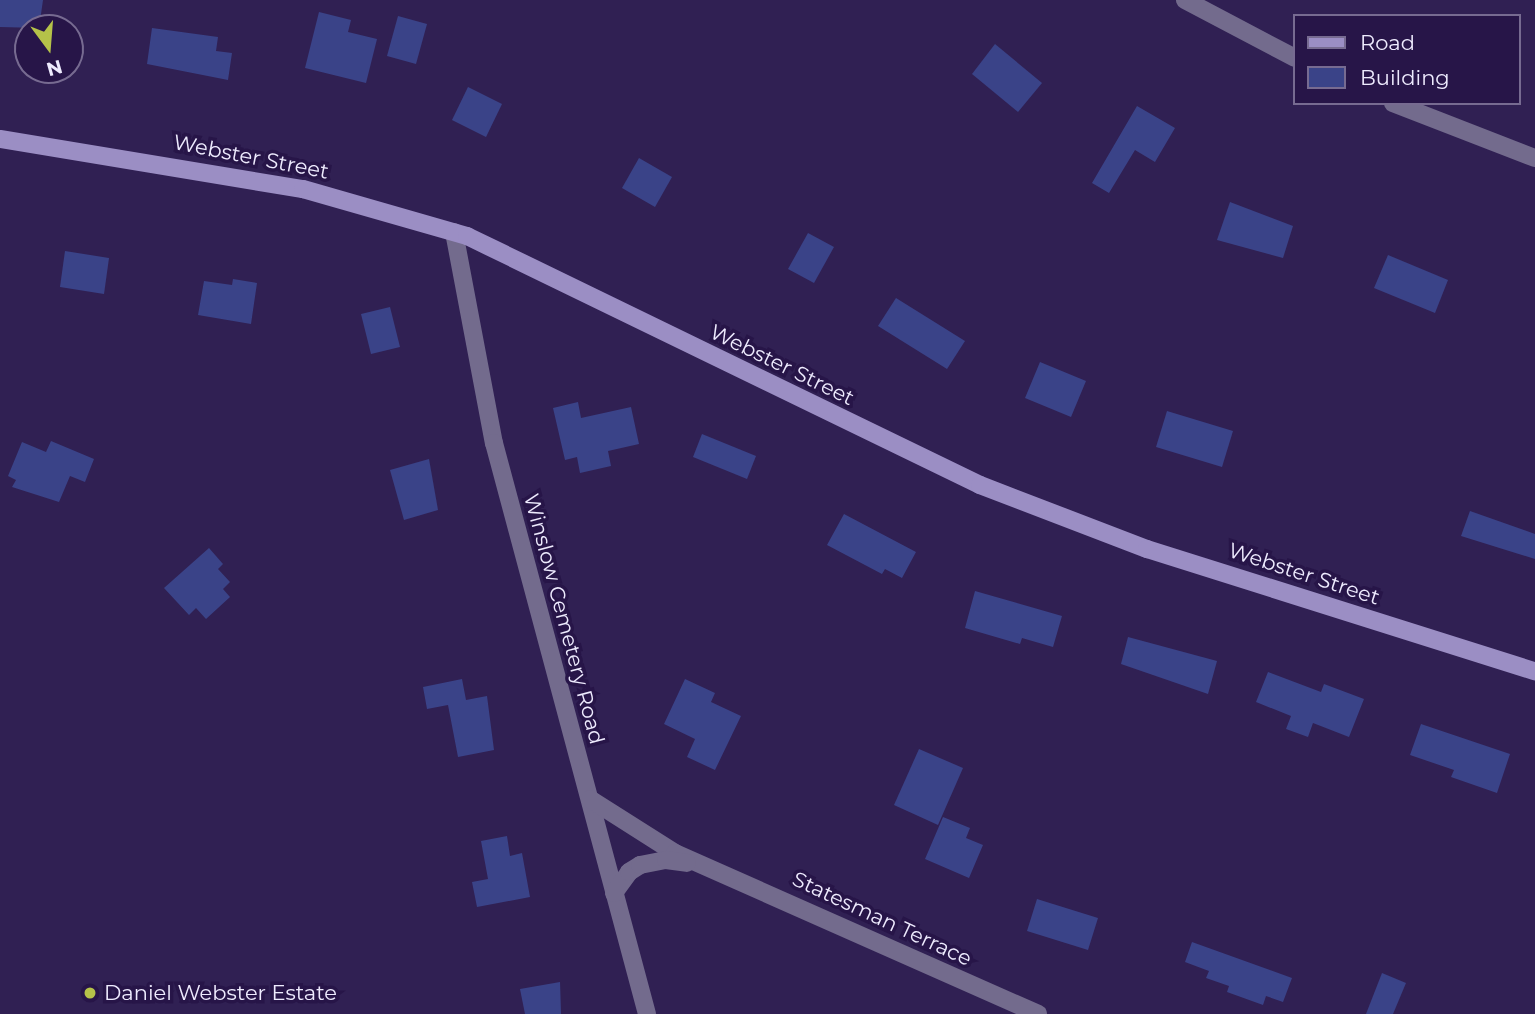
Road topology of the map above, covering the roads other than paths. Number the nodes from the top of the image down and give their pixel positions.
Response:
1 (1185, 0) edge
2 (1294, 57) edge
3 (1398, 105) edge
4 (0, 139) edge
5 (1535, 158) edge
6 (454, 232) junction
7 (1535, 671) edge
8 (590, 799) junction
9 (708, 866) junction
10 (614, 893) junction
11 (647, 1014) edge
12 (1038, 1014) edge

1 - 2 street
3 - 5 street
4 - 6 street, Webster Street
6 - 7 street, Webster Street
6 - 8 street, Winslow Cemetery Road
8 - 9 street, Statesman Terrace
8 - 10 street, Winslow Cemetery Road
9 - 10 street, Statesman Terrace
9 - 12 street, Statesman Terrace
10 - 11 street, Winslow Cemetery Road

